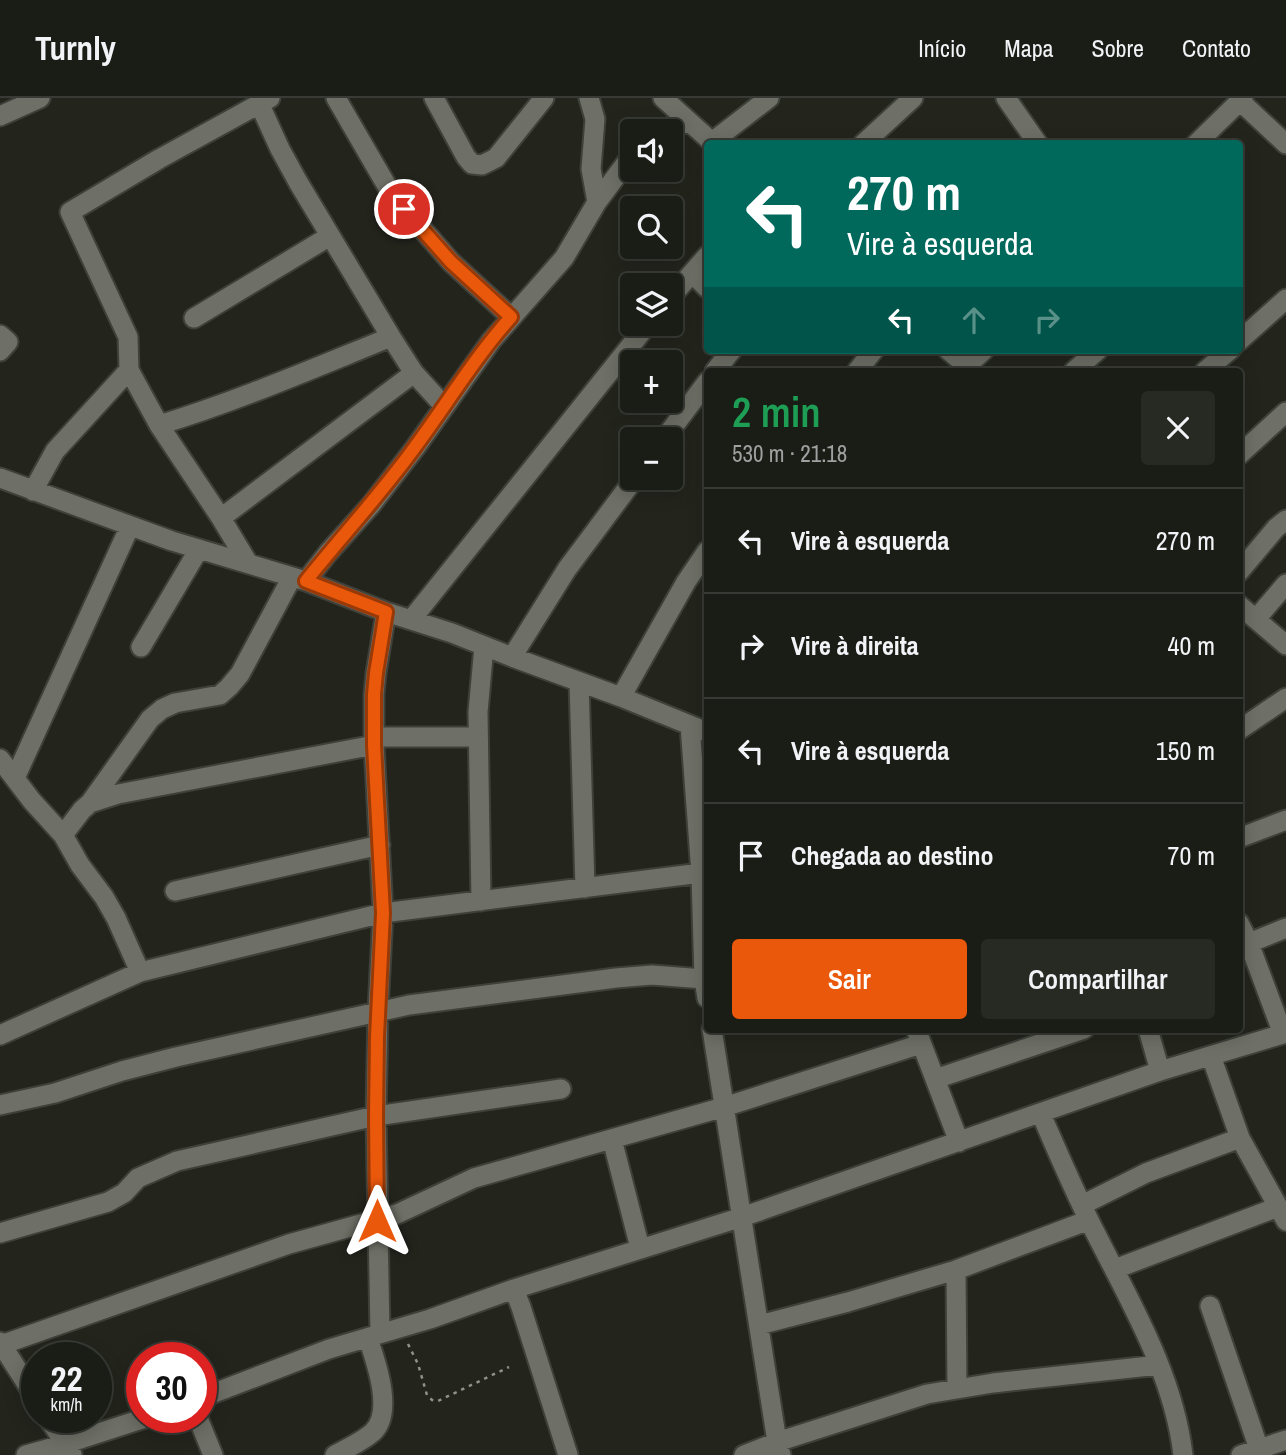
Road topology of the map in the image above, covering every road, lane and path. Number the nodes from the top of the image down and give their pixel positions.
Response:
1 (40, 98) edge
2 (337, 98) edge
3 (434, 98) edge
4 (544, 98) edge
5 (589, 98) edge
6 (663, 98) edge
7 (769, 98) edge
8 (913, 98) edge
9 (1006, 98) edge
10 (264, 100) edge
11 (1234, 101) edge
12 (0, 116) edge
13 (689, 122) junction
14 (683, 124) edge
15 (710, 140) edge
16 (717, 140) edge
17 (867, 140) edge
18 (1035, 140) edge
19 (1200, 140) edge
20 (1286, 144) edge
21 (620, 171) edge
22 (597, 202) junction
23 (330, 236) junction
24 (704, 259) edge
25 (692, 273) junction
26 (683, 283) edge
27 (704, 285) edge
28 (1286, 299) edge
29 (511, 317) junction
30 (194, 318) dead end
31 (0, 335) edge
32 (638, 336) edge
33 (390, 337) junction
34 (1243, 337) edge
35 (0, 351) edge
36 (729, 354) edge
37 (871, 354) edge
38 (953, 354) edge
39 (981, 354) edge
40 (1093, 354) edge
41 (1225, 354) edge
42 (717, 368) edge
43 (859, 368) edge
44 (970, 368) edge
45 (1077, 368) edge
46 (1209, 368) edge
47 (129, 370) junction
48 (414, 373) junction
49 (704, 386) edge
50 (444, 406) junction
51 (1286, 412) edge
52 (159, 425) junction
53 (673, 427) edge
54 (1243, 451) edge
55 (0, 478) edge
56 (626, 490) edge
57 (33, 491) junction
58 (221, 518) junction
59 (1286, 520) edge
60 (130, 526) junction
61 (199, 549) junction
62 (704, 555) edge
63 (248, 563) junction
64 (1243, 567) edge
65 (299, 579) junction
66 (1286, 584) edge
67 (1244, 609) edge
68 (386, 612) junction
69 (411, 620) junction
70 (1286, 645) edge
71 (484, 646) junction
72 (141, 648) dead end
73 (512, 657) junction
74 (579, 682) junction
75 (621, 697) junction
76 (1286, 698) edge
77 (1243, 727) edge
78 (698, 728) edge
79 (478, 737) junction
80 (374, 741) junction
81 (0, 759) edge
82 (15, 778) junction
83 (90, 803) junction
84 (1286, 820) edge
85 (63, 835) junction
86 (1243, 836) edge
87 (380, 845) junction
88 (703, 866) edge
89 (585, 888) junction
90 (176, 891) dead end
91 (481, 901) junction
92 (704, 907) edge
93 (383, 913) junction
94 (1286, 928) edge
95 (1243, 931) edge
96 (1249, 943) junction
97 (140, 972) junction
98 (704, 988) edge
99 (378, 1010) junction
100 (713, 1033) edge
101 (1071, 1033) edge
102 (1149, 1033) edge
103 (1284, 1034) edge
104 (0, 1035) edge
105 (919, 1037) edge
106 (1211, 1056) junction
107 (1160, 1071) junction
108 (935, 1079) junction
109 (561, 1089) dead end
110 (0, 1105) edge
111 (724, 1107) junction
112 (1041, 1114) junction
113 (376, 1116) junction
114 (1240, 1138) junction
115 (612, 1139) junction
116 (959, 1142) junction
117 (1085, 1212) junction
118 (1282, 1214) edge
119 (742, 1217) junction
120 (377, 1221) junction
121 (0, 1233) edge
122 (640, 1248) junction
123 (1115, 1269) junction
124 (956, 1270) junction
125 (514, 1289) junction
126 (1210, 1306) dead end
127 (759, 1325) junction
128 (402, 1328) junction
129 (374, 1336) junction
130 (1, 1343) edge
131 (1159, 1365) junction
132 (509, 1367) dead end
133 (21, 1375) edge
134 (957, 1388) junction
135 (217, 1392) edge
136 (126, 1426) edge
137 (58, 1433) edge
138 (204, 1433) edge
139 (1286, 1440) edge
140 (779, 1448) edge
141 (69, 1450) edge
142 (1250, 1452) edge
143 (26, 1455) edge
144 (213, 1455) edge
145 (335, 1455) edge
146 (568, 1455) edge
147 (744, 1455) edge
148 (1183, 1455) edge

1 - 12 street
2 - 29 street
3 - 4 street
5 - 22 street
6 - 13 street
7 - 16 street
8 - 17 street
9 - 18 street
10 - 23 street
10 - 47 street
11 - 19 street
11 - 20 street
13 - 14 street
13 - 15 street
21 - 22 street
22 - 29 street
23 - 30 street
23 - 33 street
24 - 25 street
25 - 26 street
25 - 27 street
28 - 34 street
29 - 50 street
31 - 35 street
32 - 69 street
33 - 48 street
33 - 52 street
36 - 42 street
37 - 43 street
38 - 44 street
39 - 44 street
40 - 45 street
41 - 46 street
47 - 52 street
47 - 57 street
48 - 50 street
48 - 58 street
49 - 53 street
50 - 65 street
51 - 54 street
52 - 58 street
55 - 57 street
56 - 73 street
57 - 60 street
58 - 63 street
59 - 64 street
60 - 61 street
60 - 82 street
61 - 63 street
61 - 72 street
62 - 75 street
63 - 65 street
65 - 68 street
65 - 83 street
66 - 67 street
67 - 70 street
68 - 69 street
68 - 80 street
69 - 71 street
71 - 73 street
71 - 79 street
73 - 74 street
74 - 75 street
74 - 89 street
75 - 78 street
76 - 77 street
78 - 88 street
79 - 80 street
79 - 91 street
80 - 83 street
80 - 87 street
81 - 82 street
82 - 85 street
83 - 85 street
84 - 86 street
85 - 97 street
87 - 90 street
87 - 93 street
88 - 89 street
88 - 92 street
89 - 91 street
91 - 93 street
93 - 97 street
93 - 99 street
94 - 96 street
95 - 96 street
96 - 103 street
97 - 104 street
98 - 99 street
99 - 110 street
99 - 113 street
100 - 111 street
101 - 108 street
102 - 107 street
103 - 106 street
105 - 108 street
105 - 111 street
106 - 107 street
106 - 114 street
107 - 112 street
108 - 116 street
109 - 113 street
111 - 115 street
111 - 119 street
112 - 116 street
112 - 117 street
113 - 120 street
113 - 121 street
114 - 117 street
114 - 118 street
115 - 120 street
115 - 122 street
116 - 119 street
117 - 123 street
117 - 124 street
118 - 123 street
119 - 122 street
119 - 127 street
120 - 129 street
120 - 130 street
122 - 125 street
123 - 131 street
124 - 127 street
124 - 134 street
125 - 128 street
125 - 146 street
126 - 142 street
127 - 140 street
128 - 129 street
128 - 132 path
129 - 135 street
129 - 145 street
130 - 133 street
131 - 134 street
131 - 148 street
134 - 140 street
136 - 141 street
137 - 141 street
138 - 144 street
139 - 142 street
140 - 147 street
141 - 143 street

